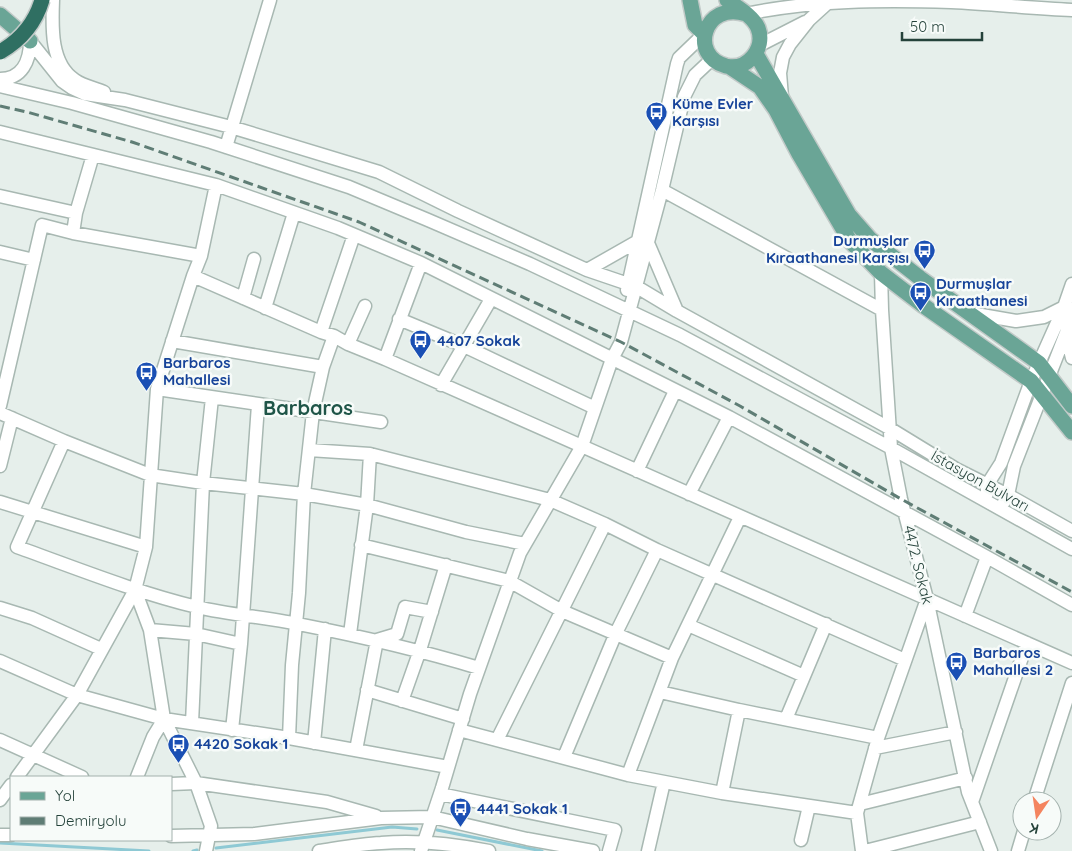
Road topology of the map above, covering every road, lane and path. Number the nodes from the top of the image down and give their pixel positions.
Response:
1 (42, 0) edge
2 (53, 0) edge
3 (270, 0) edge
4 (690, 0) edge
5 (727, 0) edge
6 (882, 0) edge
7 (831, 1) edge
8 (949, 1) edge
9 (784, 3) edge
10 (1042, 4) edge
11 (1072, 10) edge
12 (746, 14) junction
13 (0, 16) edge
14 (809, 20) junction
15 (704, 34) junction
16 (30, 41) junction
17 (758, 49) junction
18 (0, 52) edge
19 (712, 59) junction
20 (730, 67) junction
21 (0, 80) edge
22 (0, 86) edge
23 (782, 97) junction
24 (125, 100) junction
25 (231, 127) junction
26 (0, 132) edge
27 (226, 146) junction
28 (93, 155) junction
29 (216, 185) junction
30 (662, 190) junction
31 (0, 196) edge
32 (76, 213) junction
33 (294, 213) junction
34 (73, 233) junction
35 (354, 235) junction
36 (643, 242) junction
37 (0, 252) edge
38 (201, 256) junction
39 (254, 259) dead end
40 (34, 260) junction
41 (421, 263) junction
42 (587, 270) junction
43 (881, 273) junction
44 (193, 276) junction
45 (1072, 284) edge
46 (633, 285) junction
47 (243, 298) junction
48 (491, 299) junction
49 (365, 306) dead end
50 (265, 308) junction
51 (1068, 308) edge
52 (626, 309) junction
53 (882, 310) junction
54 (677, 311) junction
55 (966, 312) junction
56 (399, 319) junction
57 (321, 332) junction
58 (1069, 334) edge
59 (334, 336) junction
60 (172, 341) junction
61 (348, 344) junction
62 (464, 346) junction
63 (1072, 358) edge
64 (385, 359) junction
65 (612, 359) junction
66 (1039, 363) junction
67 (322, 367) junction
68 (1049, 376) junction
69 (1031, 381) junction
70 (441, 385) junction
71 (157, 389) junction
72 (675, 390) junction
73 (1042, 394) junction
74 (212, 398) junction
75 (258, 405) junction
76 (0, 406) edge
77 (1072, 406) edge
78 (595, 408) junction
79 (313, 412) junction
80 (0, 413) edge
81 (728, 417) junction
82 (12, 418) junction
83 (381, 422) dead end
84 (890, 428) junction
85 (1072, 432) edge
86 (64, 442) junction
87 (582, 446) junction
88 (891, 448) junction
89 (309, 450) junction
90 (370, 454) junction
91 (1001, 462) junction
92 (0, 466) edge
93 (1014, 466) junction
94 (956, 469) junction
95 (637, 471) junction
96 (150, 475) junction
97 (203, 484) junction
98 (987, 486) junction
99 (252, 489) junction
100 (304, 494) junction
101 (689, 494) junction
102 (1008, 495) junction
103 (550, 500) junction
104 (0, 502) edge
105 (367, 505) junction
106 (993, 506) junction
107 (1033, 510) junction
108 (905, 512) junction
109 (32, 513) junction
110 (740, 517) junction
111 (605, 524) junction
112 (1072, 531) edge
113 (525, 544) junction
114 (361, 545) junction
115 (146, 547) junction
116 (1072, 549) edge
117 (657, 550) junction
118 (987, 557) junction
119 (446, 565) junction
120 (712, 574) junction
121 (509, 581) junction
122 (135, 590) junction
123 (927, 599) junction
124 (1072, 605) edge
125 (198, 607) junction
126 (0, 608) edge
127 (562, 611) junction
128 (432, 612) junction
129 (243, 616) junction
130 (965, 616) junction
131 (296, 623) junction
132 (826, 624) junction
133 (688, 625) junction
134 (325, 629) junction
135 (150, 630) junction
136 (616, 633) junction
137 (196, 634) junction
138 (350, 634) junction
139 (377, 640) junction
140 (1027, 643) junction
141 (241, 644) junction
142 (101, 649) junction
143 (420, 650) junction
144 (672, 658) junction
145 (0, 660) edge
146 (905, 660) junction
147 (1072, 663) edge
148 (479, 668) junction
149 (804, 676) junction
150 (1072, 683) edge
151 (367, 690) junction
152 (660, 692) junction
153 (77, 695) junction
154 (402, 701) junction
155 (739, 710) junction
156 (164, 719) junction
157 (786, 719) junction
158 (192, 723) junction
159 (461, 725) junction
160 (232, 730) junction
161 (956, 732) junction
162 (289, 738) junction
163 (0, 740) edge
164 (497, 740) junction
165 (314, 743) junction
166 (876, 743) junction
167 (356, 750) junction
168 (33, 756) junction
169 (564, 757) junction
170 (448, 768) junction
171 (18, 776) edge
172 (80, 776) edge
173 (137, 776) edge
174 (628, 776) junction
175 (966, 778) junction
176 (664, 782) junction
177 (196, 783) junction
178 (172, 784) edge
179 (10, 786) edge
180 (1037, 791) edge
181 (722, 793) junction
182 (440, 794) junction
183 (0, 800) edge
184 (972, 802) junction
185 (809, 806) junction
186 (858, 809) junction
187 (432, 817) junction
188 (381, 818) junction
189 (980, 822) junction
190 (210, 835) junction
191 (172, 836) edge
192 (801, 840) dead end
193 (422, 847) edge
194 (206, 851) edge
195 (319, 851) edge
196 (489, 851) edge
197 (593, 851) edge
198 (610, 851) edge
199 (648, 851) edge
200 (863, 851) edge
201 (991, 851) edge

1 - 18 highway, bridge
2 - 24 street
3 - 25 street
4 - 15 main road
5 - 12 main road
6 - 7 street
6 - 8 street
7 - 9 street
7 - 14 street
8 - 10 street
9 - 12 street
10 - 11 street
12 - 15 main road
12 - 17 main road
13 - 16 main road
14 - 17 street
14 - 23 street
15 - 19 main road
15 - 36 street
16 - 21 street
16 - 24 street
17 - 20 main road
17 - 23 main road
19 - 20 main road
19 - 30 street
20 - 43 main road
22 - 27 street, İstasyon Bulvarı
23 - 55 main road
24 - 25 street, İstasyon Bulvarı
25 - 27 street
25 - 42 street, İstasyon Bulvarı
26 - 28 street
27 - 52 street, İstasyon Bulvarı
28 - 29 street
28 - 32 street
29 - 33 street
29 - 38 street
30 - 36 street
30 - 53 street
31 - 32 street
32 - 34 street
33 - 35 street
33 - 50 street
34 - 38 street
34 - 40 street
35 - 41 street
35 - 57 street
36 - 42 street
36 - 46 street
36 - 54 street
37 - 40 street
38 - 44 street
39 - 47 street
40 - 76 street
41 - 48 street
41 - 56 street
42 - 46 street, İstasyon Bulvarı
43 - 53 street, 4472. Sokak
43 - 69 main road
44 - 47 street
44 - 60 street
45 - 51 street
46 - 52 street
46 - 54 street, İstasyon Bulvarı
47 - 50 street
48 - 62 street
48 - 65 street
49 - 61 street
50 - 57 street
51 - 55 street
51 - 58 street
51 - 66 street
52 - 65 street
52 - 88 street, İstasyon Bulvarı
53 - 84 street, 4472. Sokak
54 - 84 street, İstasyon Bulvarı
55 - 66 main road
56 - 62 street
56 - 64 street
57 - 59 street
58 - 63 street
58 - 68 street
59 - 61 street
59 - 67 street
60 - 67 street
60 - 71 street
61 - 64 street
62 - 70 street
62 - 78 street
64 - 70 street
65 - 72 street
65 - 78 street
66 - 68 main road
66 - 69 street
67 - 79 street
68 - 73 street
68 - 77 main road
69 - 73 main road
69 - 91 street
70 - 87 street
71 - 74 street
71 - 96 street
72 - 81 street
72 - 95 street
73 - 85 main road
73 - 93 street
74 - 75 street
74 - 97 street
75 - 79 street
75 - 99 street
78 - 87 street
79 - 83 street
79 - 89 street
80 - 82 street
81 - 101 street
81 - 108 street
82 - 86 street
82 - 92 street
84 - 88 street, 4472. Sokak
84 - 94 street, İstasyon Bulvarı
86 - 96 street
86 - 109 street
87 - 95 street
87 - 103 street
88 - 106 street, İstasyon Bulvarı
88 - 108 street, 4472. Sokak
89 - 90 street
89 - 100 street
90 - 103 street
90 - 105 street
91 - 94 street
91 - 98 street
93 - 102 street
93 - 107 street
94 - 98 street, İstasyon Bulvarı
95 - 101 street
96 - 97 street
96 - 115 street
97 - 99 street
97 - 125 street
98 - 102 street, İstasyon Bulvarı
98 - 106 street
99 - 100 street
99 - 129 street
100 - 105 street
100 - 131 street
101 - 110 street
102 - 106 street
102 - 107 street, İstasyon Bulvarı
103 - 111 street
103 - 113 street
104 - 109 street
105 - 113 street
105 - 114 street
106 - 116 street, İstasyon Bulvarı
107 - 112 street, İstasyon Bulvarı
108 - 118 street
108 - 123 street, 4472. Sokak
109 - 115 street
109 - 122 street
110 - 120 street
110 - 123 street
111 - 117 street
111 - 127 street
113 - 121 street
114 - 119 street
114 - 138 street
115 - 122 street
117 - 120 street
117 - 136 street
118 - 124 street
118 - 130 street
119 - 121 street
119 - 128 street
120 - 132 street
120 - 133 street
121 - 127 street
121 - 148 street
122 - 125 street
122 - 135 street
122 - 142 street
123 - 130 street
123 - 146 street
123 - 161 street, 4472. Sokak
125 - 129 street
125 - 137 street
126 - 142 street
127 - 136 street
127 - 164 street
128 - 139 street
128 - 143 street
129 - 131 street
129 - 141 street
130 - 140 street
131 - 134 street
131 - 162 street
132 - 146 street
132 - 149 street
133 - 144 street
133 - 149 street
134 - 138 street
134 - 165 street
135 - 137 street
135 - 156 street
136 - 144 street
136 - 169 street
137 - 141 street
137 - 158 street
138 - 139 street
139 - 143 street
139 - 151 street
140 - 147 street
140 - 184 street
141 - 160 street
142 - 153 street
143 - 148 street
143 - 154 street
144 - 152 street
145 - 153 street
146 - 166 street
148 - 159 street
149 - 157 street
150 - 180 street
151 - 154 street
151 - 167 street
152 - 155 street
152 - 174 street
153 - 156 street
153 - 168 street
154 - 159 street
155 - 157 street
155 - 181 street
156 - 158 street
156 - 173 street
156 - 177 street
157 - 166 street
158 - 160 street
159 - 164 street
159 - 170 street
160 - 162 street
161 - 166 street
161 - 175 street, 4472. Sokak
162 - 165 street
163 - 168 street
164 - 169 street
165 - 167 street
166 - 186 street
167 - 170 street
168 - 171 street
168 - 172 street
169 - 174 street
170 - 182 street
174 - 176 street
175 - 184 street, 4472. Sokak
175 - 186 street
176 - 181 street
176 - 199 street
177 - 178 street
177 - 188 street
177 - 190 street
179 - 183 street
181 - 185 street
182 - 187 street
182 - 198 street
184 - 189 street, 4472. Sokak
185 - 186 street
185 - 192 street
186 - 200 street
187 - 188 street
187 - 193 street
187 - 197 street
188 - 190 street
189 - 200 street
189 - 201 street, 4472. Sokak
190 - 191 street
190 - 194 street
193 - 195 street
193 - 196 street

